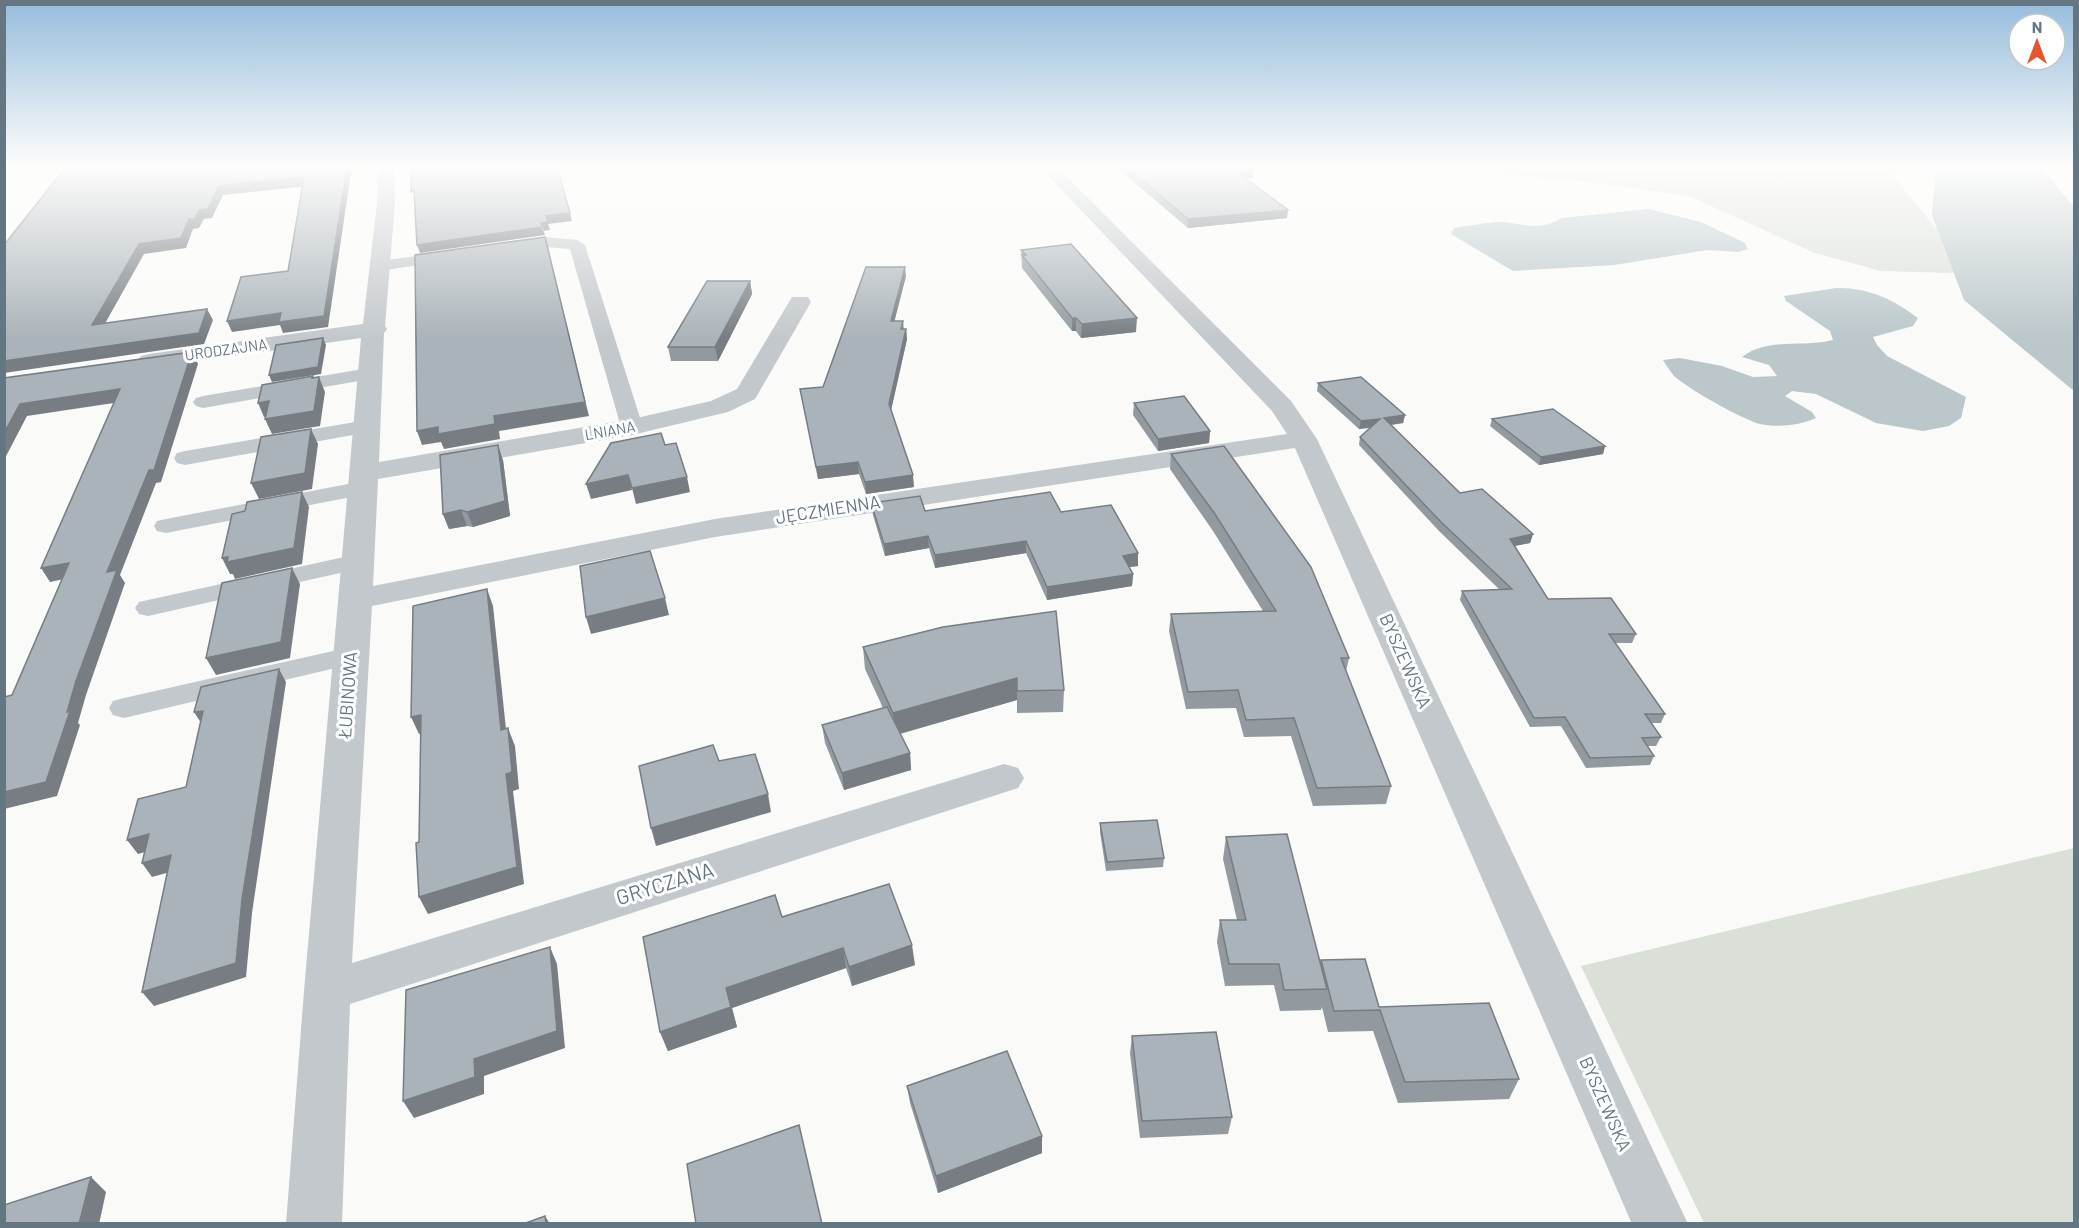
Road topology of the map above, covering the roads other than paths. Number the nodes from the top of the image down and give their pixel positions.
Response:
1 (384, 224) edge
2 (1105, 224) edge
3 (490, 250) edge
4 (468, 253) edge
5 (380, 266) junction
6 (800, 302) dead end
7 (376, 329) junction
8 (132, 363) edge
9 (369, 375) junction
10 (202, 402) dead end
11 (367, 426) junction
12 (632, 427) junction
13 (1304, 439) junction
14 (185, 458) dead end
15 (365, 480) junction
16 (166, 526) dead end
17 (358, 562) junction
18 (356, 599) junction
19 (148, 608) dead end
20 (351, 656) junction
21 (124, 708) dead end
22 (1004, 778) dead end
23 (327, 991) junction
24 (314, 1224) edge
25 (1659, 1224) edge

1 - 5 street, ŁUBINOWA
2 - 13 street, BYSZEWSKA
3 - 12 lane
4 - 5 lane
5 - 7 street, ŁUBINOWA
6 - 12 street, LNIANA
7 - 8 street, URODZAJNA
7 - 9 street, ŁUBINOWA
9 - 10 lane
9 - 11 street, ŁUBINOWA
11 - 14 lane
11 - 15 street, ŁUBINOWA
12 - 15 street, LNIANA
13 - 18 street, JĘCZMIENNA
13 - 25 street, BYSZEWSKA
15 - 16 lane
15 - 17 street, ŁUBINOWA
17 - 18 street, ŁUBINOWA
17 - 19 lane
18 - 20 street, ŁUBINOWA
20 - 21 lane
20 - 23 street, ŁUBINOWA
22 - 23 street, GRYCZANA
23 - 24 street, ŁUBINOWA

